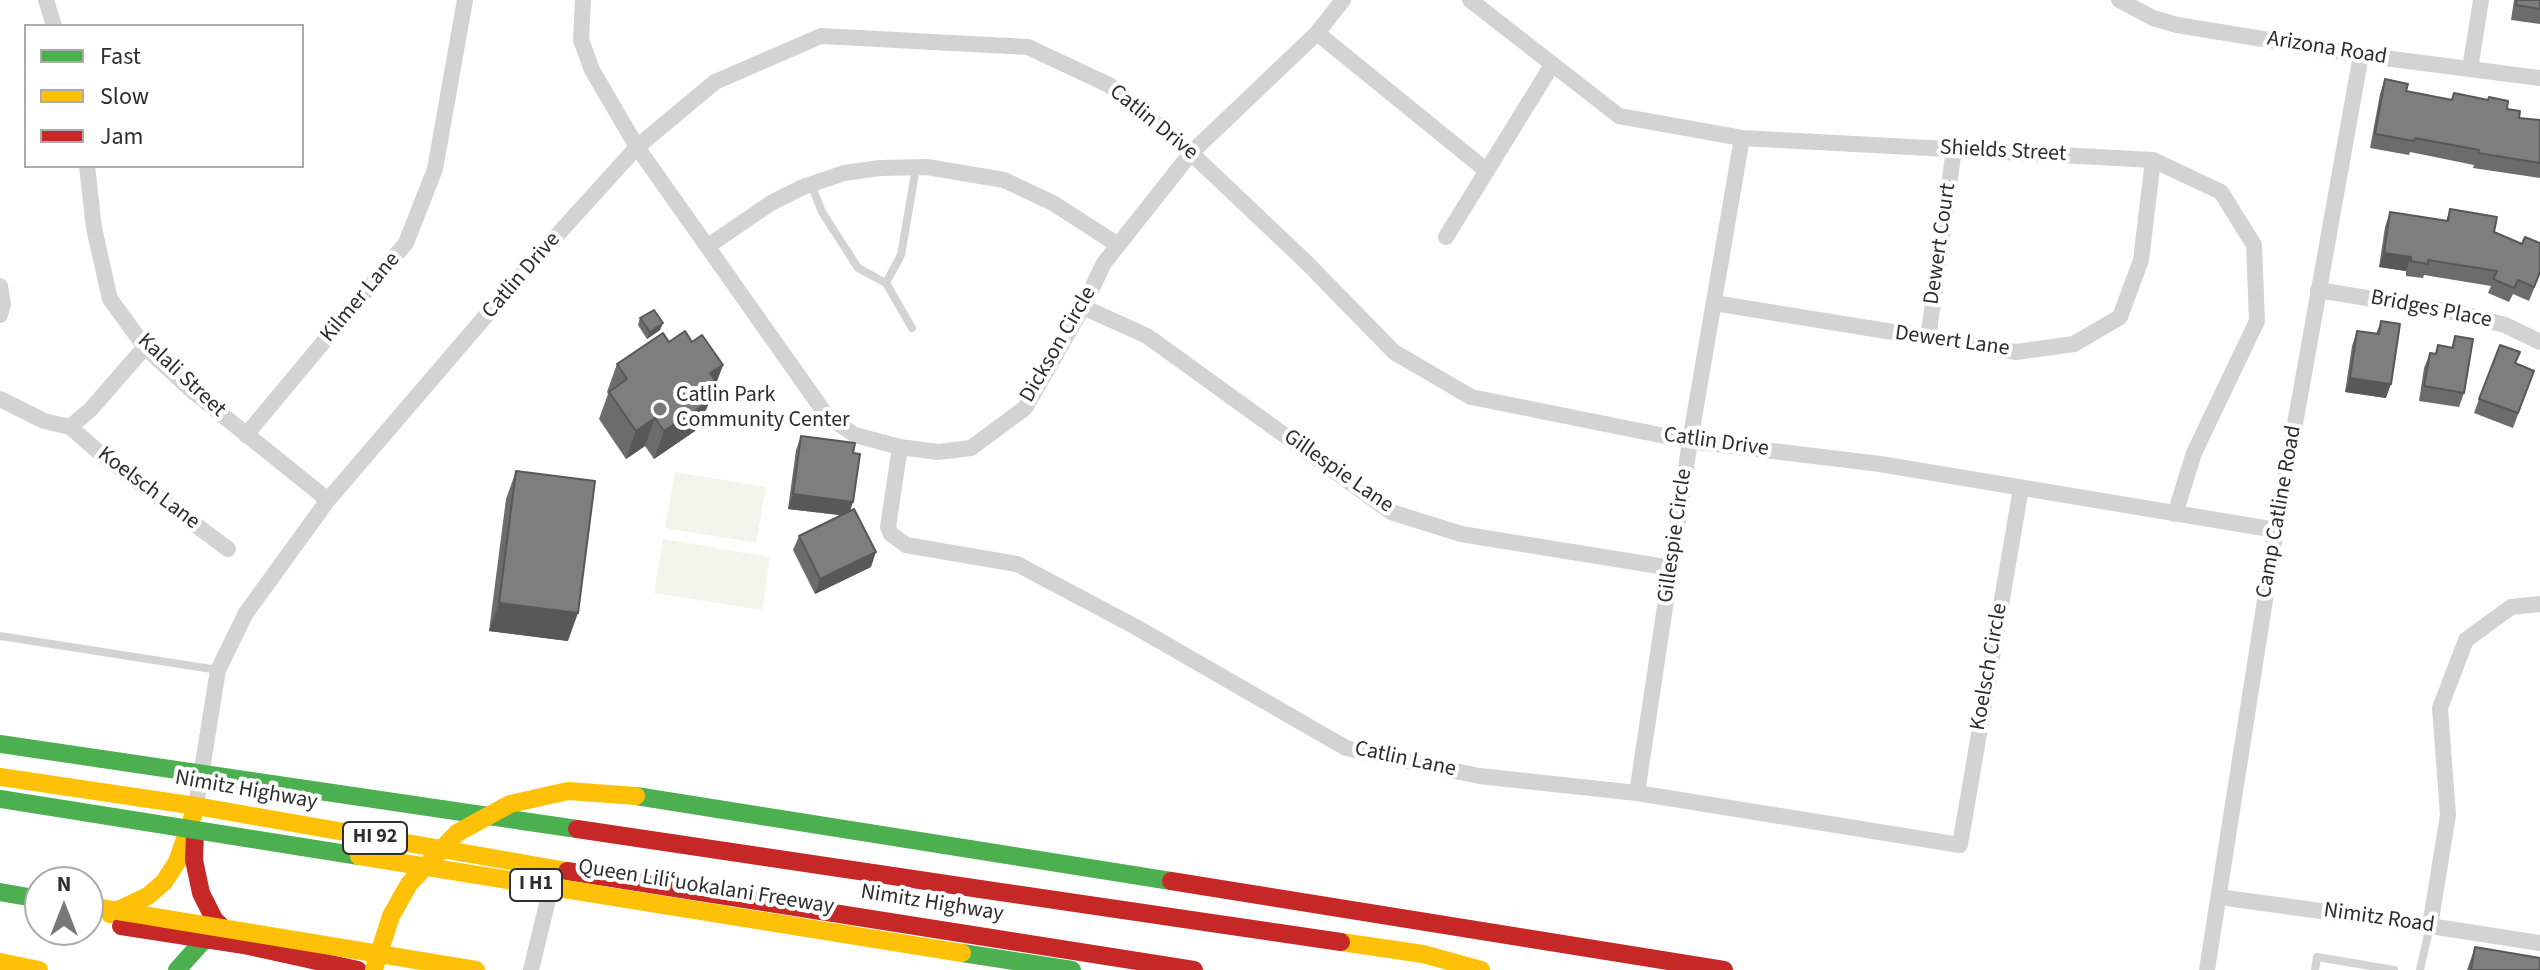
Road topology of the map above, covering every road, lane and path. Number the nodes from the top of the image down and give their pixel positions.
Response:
1 (46, 0) edge
2 (465, 0) edge
3 (583, 0) edge
4 (1343, 0) edge
5 (1470, 0) edge
6 (2119, 0) edge
7 (2481, 0) edge
8 (53, 24) edge
9 (1317, 33) junction
10 (2361, 55) junction
11 (1552, 65) junction
12 (2470, 69) junction
13 (2540, 78) edge
14 (1742, 138) junction
15 (637, 147) junction
16 (1954, 149) junction
17 (1191, 153) junction
18 (2153, 160) junction
19 (916, 167) junction
20 (87, 168) edge
21 (1487, 171) junction
22 (811, 184) junction
23 (1446, 237) dead end
24 (1118, 245) junction
25 (708, 246) junction
26 (886, 283) junction
27 (0, 286) edge
28 (2318, 290) junction
29 (1714, 303) junction
30 (1083, 307) junction
31 (0, 315) edge
32 (912, 328) dead end
33 (1928, 339) junction
34 (2540, 342) edge
35 (145, 347) junction
36 (0, 399) edge
37 (70, 427) junction
38 (246, 435) junction
39 (1690, 441) junction
40 (900, 447) junction
41 (2021, 488) junction
42 (328, 500) junction
43 (2175, 514) junction
44 (2276, 530) junction
45 (228, 549) dead end
46 (1671, 568) junction
47 (2540, 604) edge
48 (0, 636) edge
49 (218, 670) junction
50 (0, 744) edge
51 (205, 759) junction
52 (0, 777) edge
53 (1637, 793) junction
54 (0, 799) edge
55 (151, 799) junction
56 (196, 806) junction
57 (1960, 845) joint
58 (555, 869) junction
59 (0, 892) edge
60 (24, 896) edge
61 (2219, 897) junction
62 (0, 906) edge
63 (104, 909) edge
64 (24, 910) edge
65 (104, 915) edge
66 (104, 922) edge
67 (2430, 926) junction
68 (204, 940) junction
69 (2540, 943) edge
70 (1350, 944) junction
71 (244, 945) junction
72 (0, 962) edge
73 (39, 970) edge
74 (177, 970) edge
75 (358, 970) edge
76 (374, 970) edge
77 (476, 970) edge
78 (531, 970) edge
79 (1072, 970) edge
80 (1194, 970) edge
81 (1433, 970) edge
82 (1481, 970) edge
83 (1724, 970) edge
84 (2207, 970) edge
85 (2315, 970) edge
86 (2394, 970) edge
87 (2420, 970) edge

1 - 8 street
2 - 38 street, Kilmer Lane
3 - 15 street, Dickson Circle
4 - 9 street, Dickson Circle
5 - 11 street, Shields Street
6 - 10 street, Arizona Road
7 - 12 street
9 - 17 street, Dickson Circle
9 - 21 street
10 - 12 street, Arizona Road
10 - 28 street, Camp Catline Road
11 - 14 street, Shields Street
11 - 21 street
12 - 13 street, Arizona Road
14 - 16 street, Shields Street
14 - 29 street, Gillespie Circle
15 - 17 street, Catlin Drive
15 - 25 street, Dickson Circle
15 - 42 street, Catlin Drive
16 - 18 street, Shields Street
16 - 33 street, Dewert Court
17 - 24 street, Dickson Circle
17 - 39 street, Catlin Drive
18 - 33 street, Dewert Lane
18 - 43 street, Shields Street
19 - 22 street
19 - 24 street
19 - 26 lane
20 - 35 street, Kalali Street
21 - 23 street
22 - 25 street
22 - 26 lane
24 - 30 street, Dickson Circle
25 - 40 street, Dickson Circle
26 - 32 lane
27 - 31 street
28 - 34 street, Bridges Place
28 - 44 street, Camp Catline Road
29 - 33 street, Dewert Lane
29 - 39 street, Gillespie Circle
30 - 40 street, Dickson Circle
30 - 46 street, Gillespie Lane
35 - 37 street
35 - 38 street, Kalali Street
36 - 37 street
37 - 45 street, Koelsch Lane
38 - 42 street, Kalali Street
39 - 41 street, Catlin Drive
39 - 46 street, Gillespie Circle
40 - 53 street, Catlin Lane
41 - 43 street, Catlin Drive
41 - 57 street, Koelsch Circle
42 - 49 street, Catlin Drive
43 - 44 street, Catlin Drive
44 - 61 street, Camp Catline Road
46 - 53 street, Gillespie Circle
47 - 67 street
48 - 49 lane
49 - 51 street, Catlin Drive
50 - 70 main road, bridge
51 - 55 main road
51 - 56 street, Catlin Drive
52 - 55 main road, Nimitz Highway / HI 92
53 - 57 street, Catlin Lane
54 - 79 main road, Queen Liliʻuokalani Freeway / I H1, bridge
55 - 56 main road, Nimitz Highway / HI 92
56 - 58 main road, Nimitz Highway / HI 92
56 - 65 main road
56 - 71 main road
58 - 78 street
58 - 80 main road, Nimitz Highway / HI 92
59 - 60 main road
61 - 67 street, Nimitz Road
61 - 84 street, Camp Catline Road
62 - 64 main road
63 - 77 main road, bridge
66 - 68 main road
67 - 69 street, Nimitz Road
67 - 87 lane
68 - 71 main road
68 - 74 main road
70 - 81 main road
70 - 82 main road
71 - 75 main road
72 - 73 main road
76 - 83 main road, bridge
85 - 86 lane

